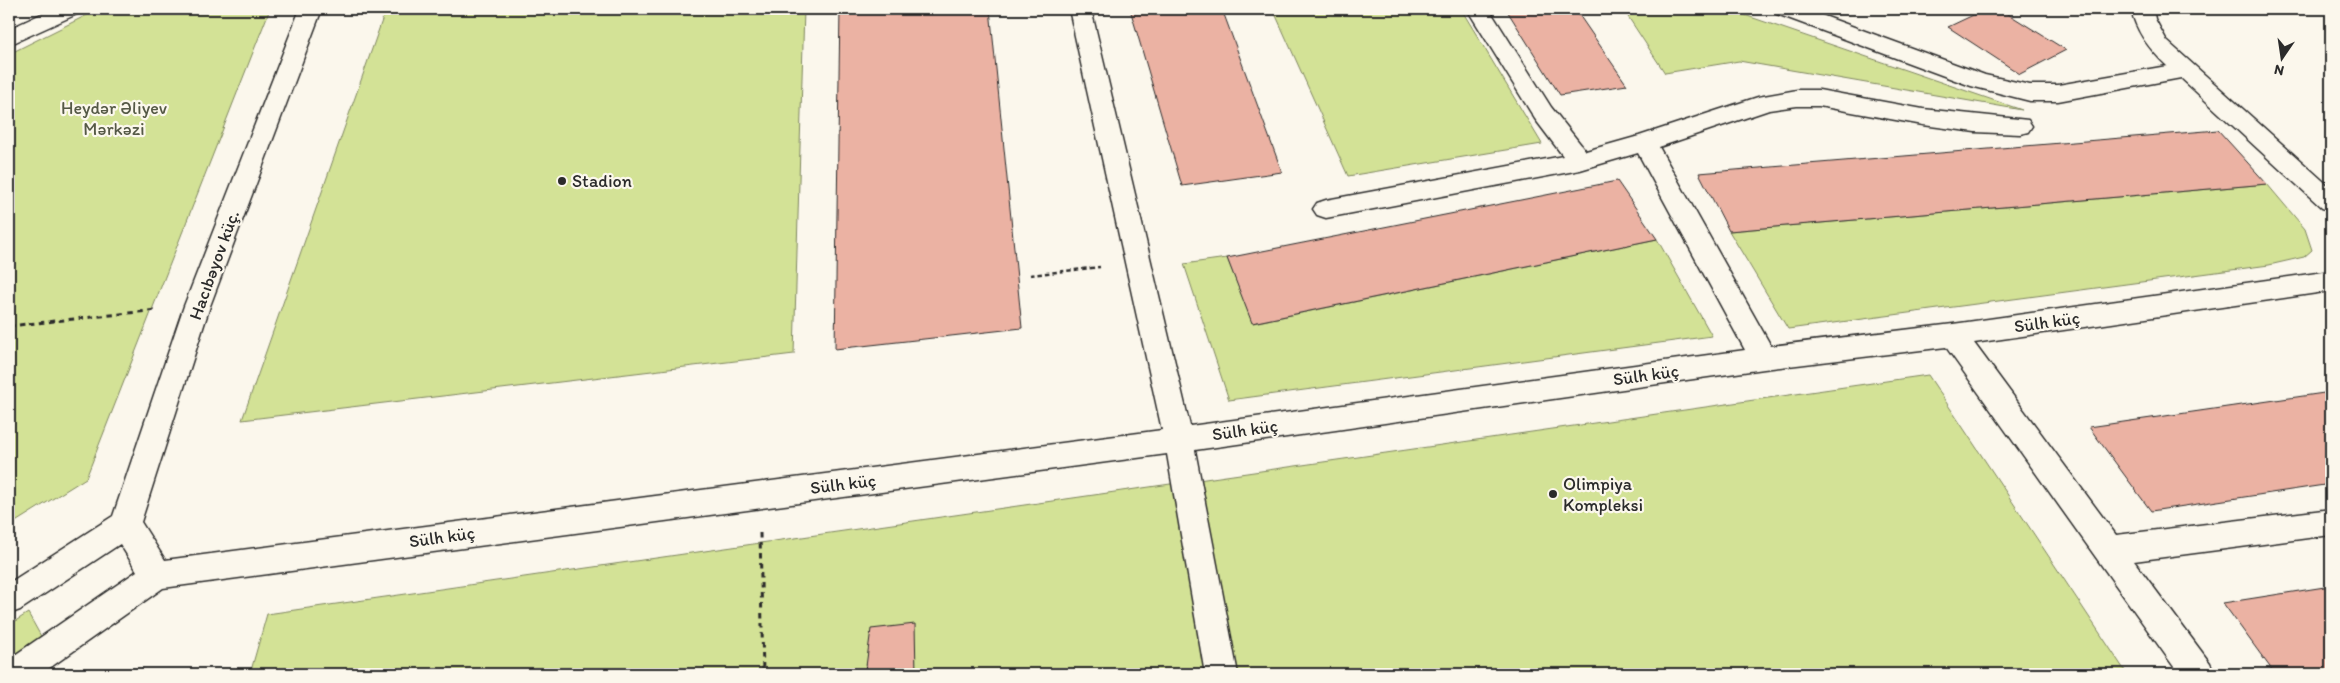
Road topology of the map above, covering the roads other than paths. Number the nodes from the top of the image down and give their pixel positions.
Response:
1 (69, 9) edge
2 (311, 9) edge
3 (1080, 9) edge
4 (1478, 9) edge
5 (1785, 9) edge
6 (2142, 9) edge
7 (9, 38) edge
8 (2185, 70) junction
9 (2020, 126) dead end
10 (1645, 143) junction
11 (1580, 162) junction
12 (2331, 202) edge
13 (1326, 209) dead end
14 (2331, 281) edge
15 (1953, 335) junction
16 (1764, 358) junction
17 (1179, 440) junction
18 (2331, 522) edge
19 (125, 524) junction
20 (2109, 550) junction
21 (157, 576) junction
22 (9, 600) edge
23 (14, 674) edge
24 (1222, 674) edge
25 (2198, 674) edge

1 - 7 street
2 - 19 street, Hacıbəyov küç.
3 - 17 street
4 - 11 street
5 - 8 street
6 - 8 street
8 - 12 street
9 - 10 street
10 - 11 street
10 - 16 street
11 - 13 street
14 - 15 street, Sülh küç
15 - 16 street, Sülh küç
15 - 20 street
16 - 17 street, Sülh küç
17 - 21 street, Sülh küç
17 - 24 street
18 - 20 street
19 - 21 street
19 - 22 street
20 - 25 street
21 - 23 street

